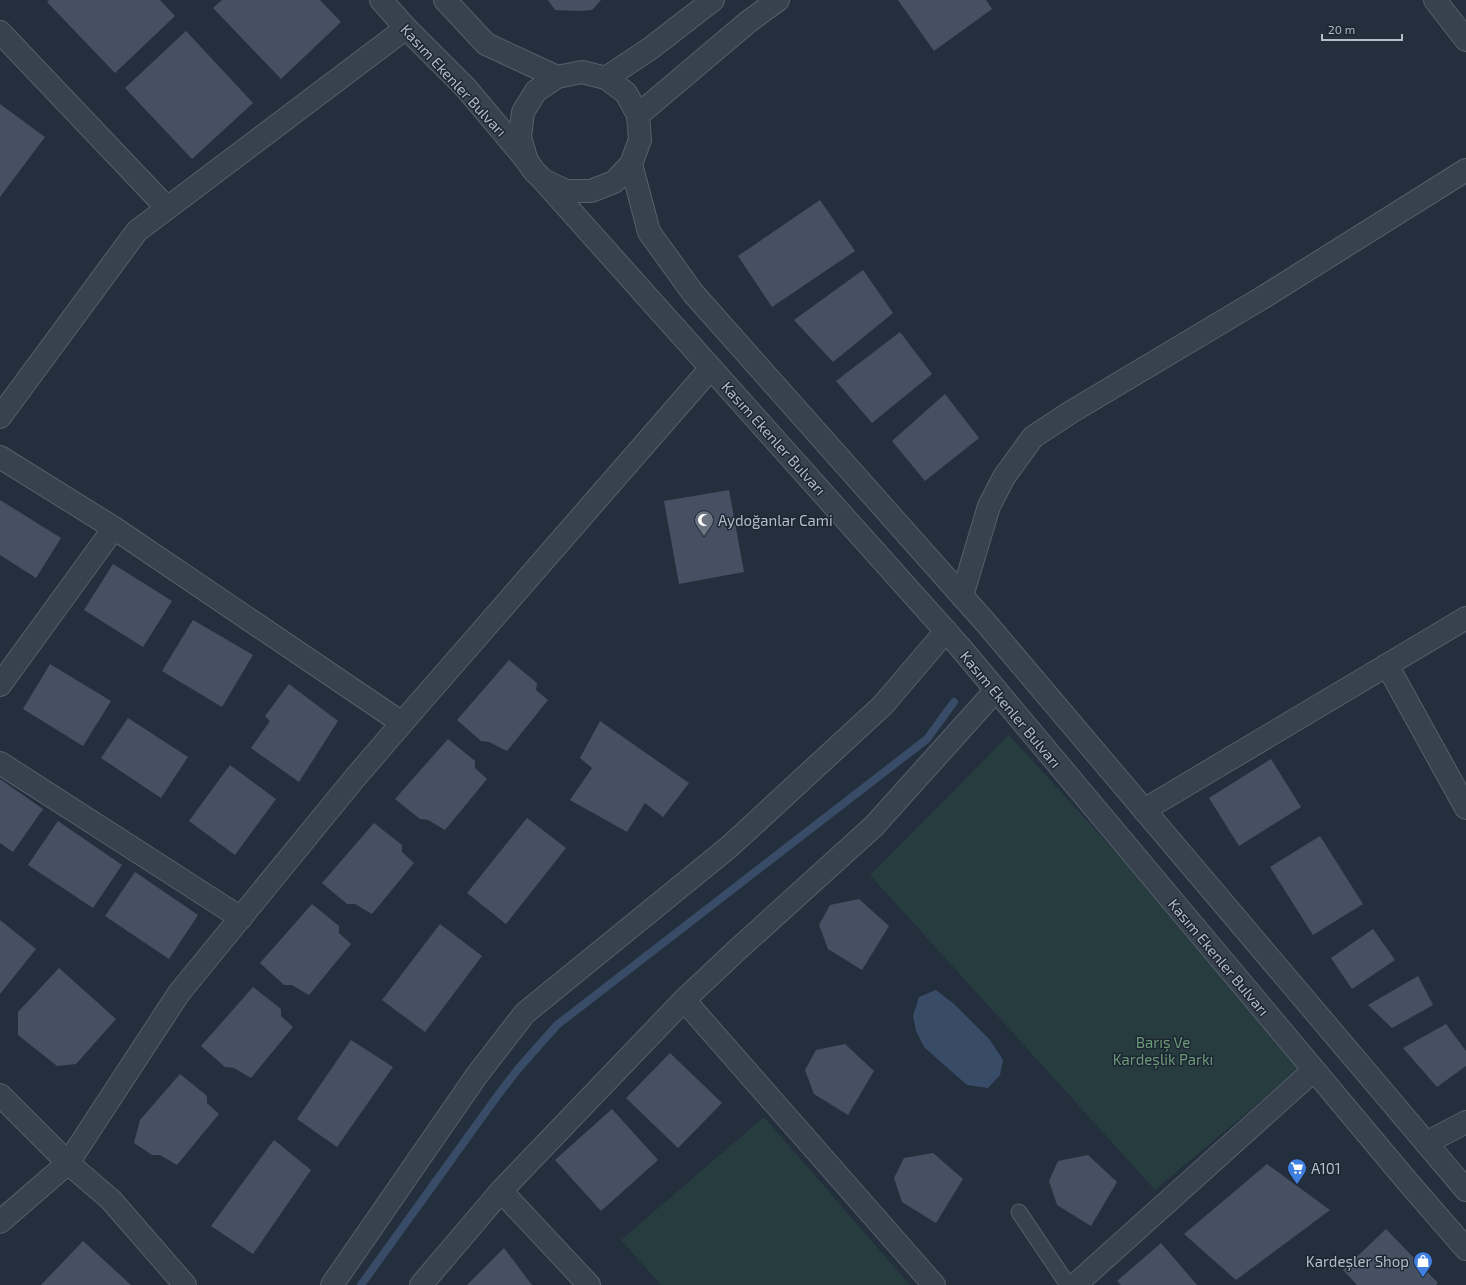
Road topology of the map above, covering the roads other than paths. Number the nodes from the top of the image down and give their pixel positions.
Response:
1 (381, 0) edge
2 (445, 0) edge
3 (713, 0) edge
4 (778, 0) edge
5 (1435, 0) edge
6 (406, 28) junction
7 (0, 32) edge
8 (1466, 40) edge
9 (557, 76) junction
10 (606, 78) junction
11 (638, 115) junction
12 (527, 161) junction
13 (631, 164) junction
14 (1466, 170) edge
15 (543, 180) junction
16 (168, 208) junction
17 (711, 368) junction
18 (0, 417) edge
19 (0, 457) edge
20 (114, 528) junction
21 (962, 596) junction
22 (1466, 618) edge
23 (946, 631) junction
24 (1386, 665) junction
25 (0, 685) edge
26 (996, 690) junction
27 (402, 723) junction
28 (0, 763) edge
29 (1466, 808) edge
30 (1144, 810) junction
31 (241, 918) junction
32 (684, 1000) junction
33 (1314, 1070) junction
34 (0, 1095) edge
35 (1466, 1122) edge
36 (1426, 1143) junction
37 (68, 1163) junction
38 (1466, 1190) edge
39 (501, 1191) junction
40 (1019, 1212) dead end
41 (0, 1222) edge
42 (1466, 1249) edge
43 (185, 1285) edge
44 (332, 1285) edge
45 (421, 1285) edge
46 (589, 1285) edge
47 (934, 1285) edge
48 (1069, 1285) edge
49 (1075, 1285) edge

1 - 6 street, Kasım Ekenler Bulvarı
2 - 9 street
3 - 10 street
4 - 11 street
5 - 8 street
6 - 12 street, Kasım Ekenler Bulvarı
6 - 16 street
7 - 16 street
9 - 10 street
9 - 12 street
10 - 11 street
11 - 13 street
12 - 15 street
13 - 15 street
13 - 21 street
14 - 21 street
15 - 17 street, Kasım Ekenler Bulvarı
16 - 18 street
17 - 23 street, Kasım Ekenler Bulvarı
17 - 27 street
19 - 20 street
20 - 25 street
20 - 27 street
21 - 30 street
22 - 24 street
23 - 26 street, Kasım Ekenler Bulvarı
23 - 44 street
24 - 29 street
24 - 30 street
26 - 32 street
26 - 33 street, Kasım Ekenler Bulvarı
27 - 31 street
28 - 31 street
30 - 36 street
31 - 37 street
32 - 39 street
32 - 47 street
33 - 42 street, Kasım Ekenler Bulvarı
33 - 49 street
34 - 37 street
35 - 36 street
36 - 38 street
37 - 41 street
37 - 43 street
39 - 45 street
39 - 46 street
40 - 48 lane

